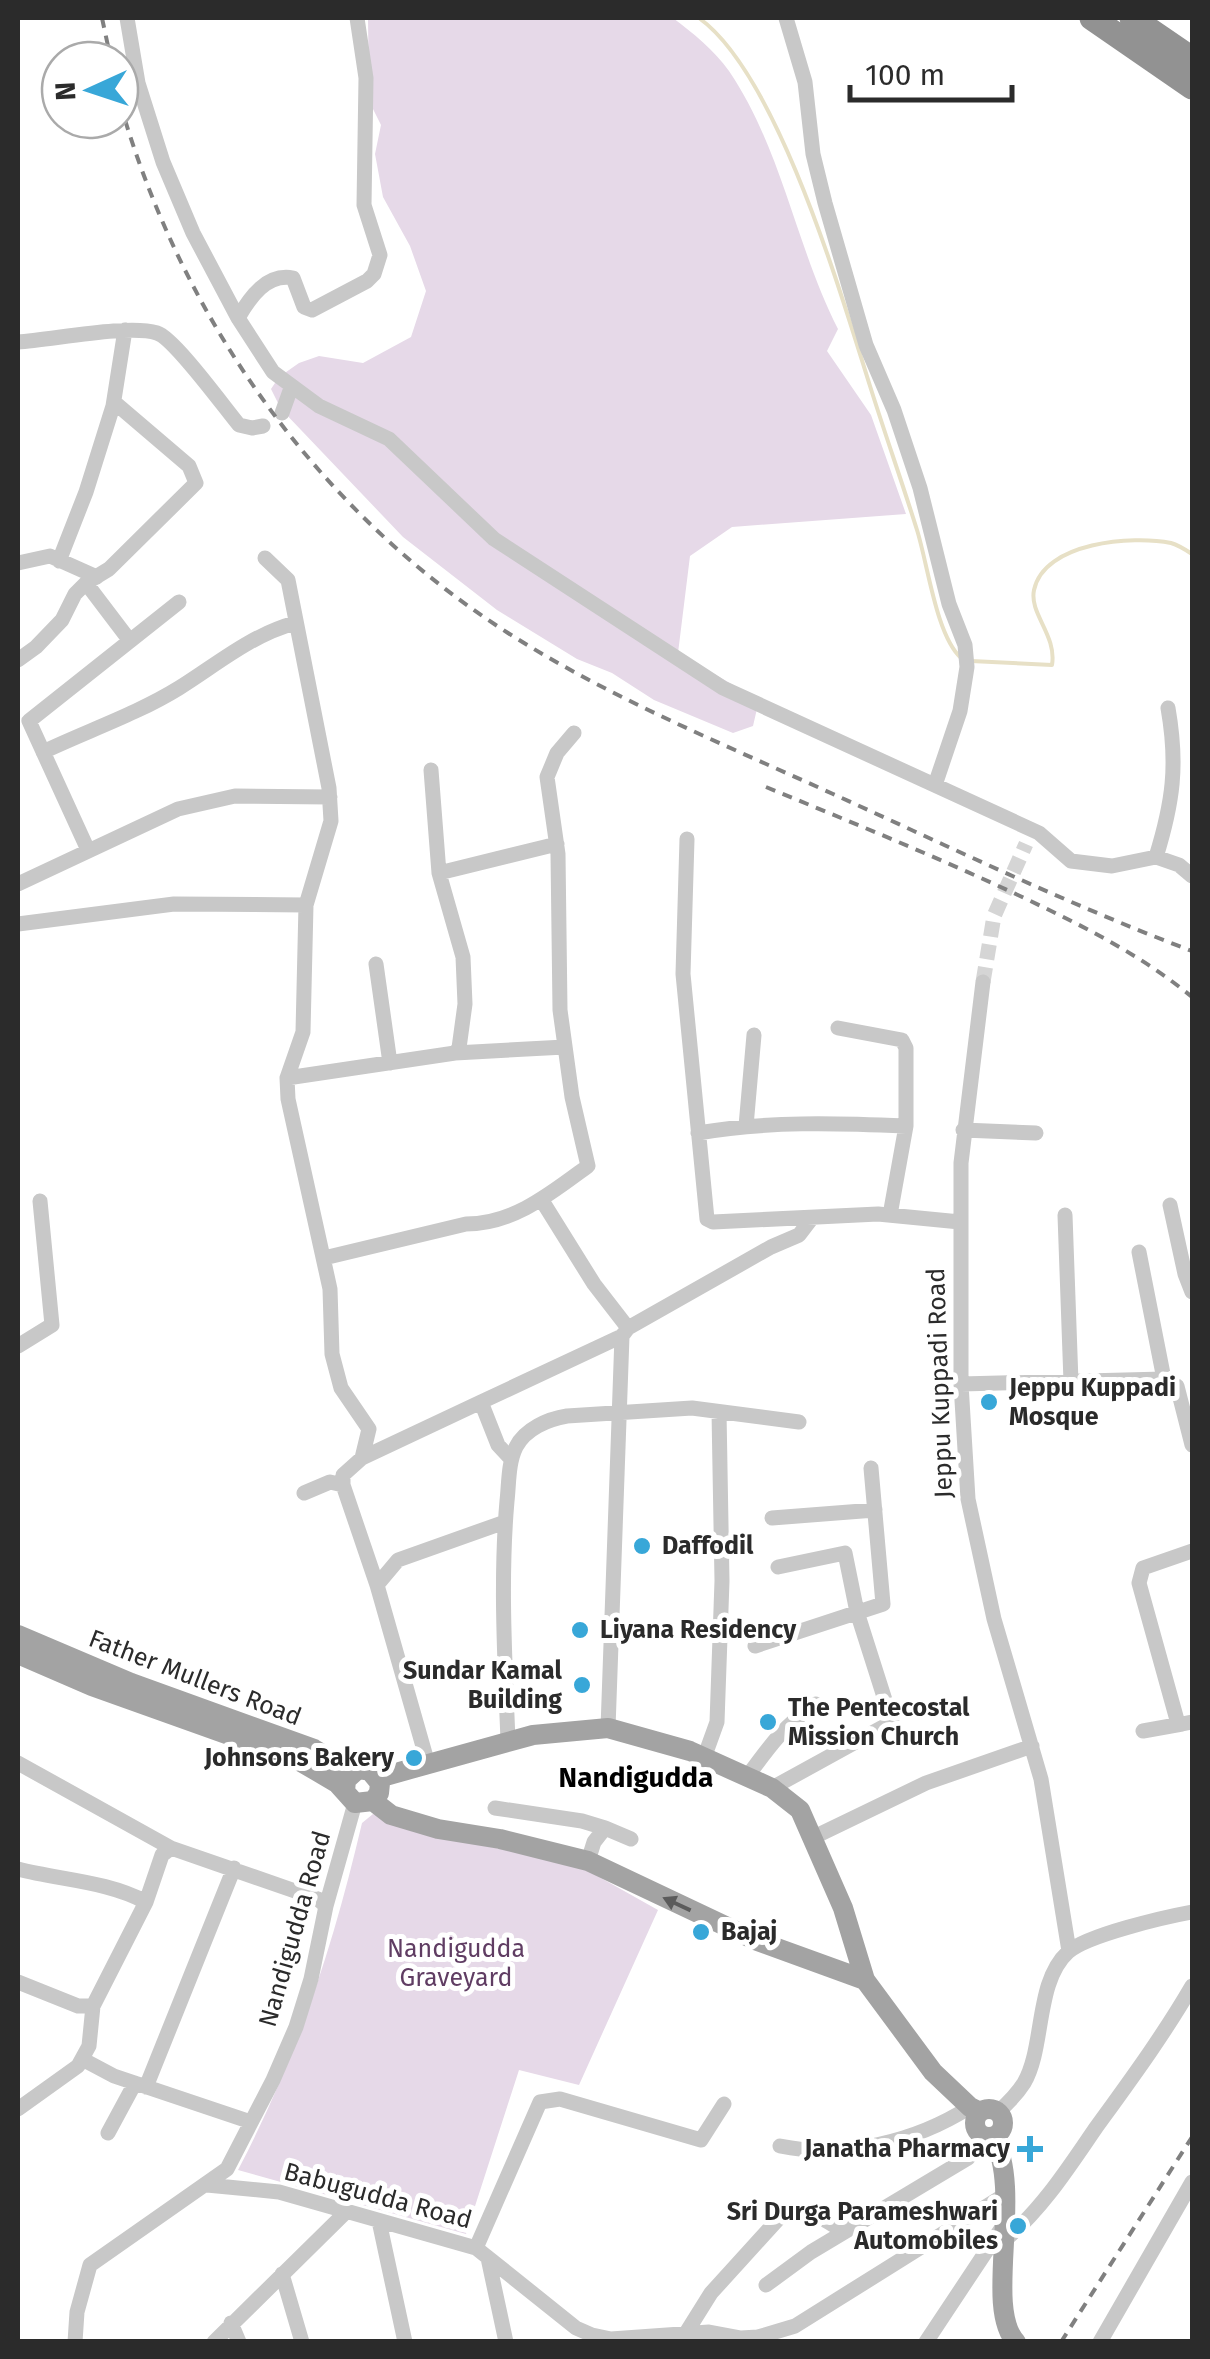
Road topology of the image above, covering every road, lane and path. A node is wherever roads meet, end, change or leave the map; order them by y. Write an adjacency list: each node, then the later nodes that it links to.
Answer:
1 (126, 18): 8 (street)
2 (357, 18): 8 (street)
3 (786, 18): 27 (street)
4 (1092, 18): 7 (highway)
5 (1132, 18): 6 (highway)
6 (1192, 58)
7 (1192, 87)
8 (238, 318): 11 (street)
9 (124, 330): 10 (street); 12 (street); 14 (street)
10 (18, 342)
11 (291, 388): 13 (street); 27 (street)
12 (114, 402): 17 (street); 18 (street)
13 (282, 414)
14 (263, 426)
15 (265, 558): 20 (street)
16 (19, 559): 17 (street)
17 (59, 561): 18 (street)
18 (92, 580): 21 (street); 22 (street)
19 (179, 602): 21 (street)
20 (295, 623): 25 (street); 28 (street)
21 (130, 641): 25 (street)
22 (18, 660)
23 (1168, 708): 32 (street)
24 (574, 733): 30 (street)
25 (43, 752): 31 (street)
26 (431, 770): 33 (street)
27 (935, 786): 32 (street)
28 (330, 796): 31 (street); 36 (street)
29 (687, 839): 49 (street)
30 (556, 844): 33 (street); 42 (street)
31 (88, 850): 35 (street)
32 (1156, 856): 34 (street)
33 (440, 872): 43 (street)
34 (1192, 876)
35 (18, 884)
36 (306, 905): 37 (street); 45 (street)
37 (18, 924)
38 (376, 964): 44 (street)
39 (983, 982): 48 (street, Jeppu Kuppadi Road)
40 (838, 1028): 47 (street)
41 (754, 1035): 46 (street)
42 (565, 1047): 43 (street); 51 (street)
43 (455, 1054): 44 (street)
44 (390, 1063): 45 (street)
45 (287, 1078): 59 (street)
46 (746, 1126): 47 (street); 49 (street)
47 (906, 1126): 54 (street)
48 (964, 1130): 50 (street); 57 (street, Jeppu Kuppadi Road)
49 (698, 1133): 56 (street)
50 (1036, 1133)
51 (541, 1200): 59 (street); 61 (street)
52 (40, 1201): 62 (street)
53 (1170, 1205): 60 (street)
54 (890, 1215): 56 (street); 57 (street)
55 (1065, 1215): 64 (street)
56 (812, 1218): 61 (street)
57 (960, 1222): 65 (street, Jeppu Kuppadi Road)
58 (1138, 1252): 63 (street)
59 (324, 1258): 71 (street)
60 (1192, 1292)
61 (625, 1332): 66 (street); 68 (street)
62 (18, 1346)
63 (1164, 1379): 64 (street); 70 (street)
64 (1071, 1382): 65 (street)
65 (961, 1384): 91 (street, Jeppu Kuppadi Road)
66 (481, 1402): 71 (street); 72 (street)
67 (719, 1412): 68 (street); 69 (street); 92 (street)
68 (618, 1413): 72 (street); 88 (street)
69 (799, 1422)
70 (1192, 1445)
71 (362, 1458): 74 (street)
72 (511, 1458): 78 (street)
73 (871, 1468): 76 (street)
74 (342, 1485): 75 (street); 81 (street)
75 (304, 1493)
76 (874, 1510): 77 (street); 82 (street)
77 (772, 1518)
78 (505, 1522): 81 (street); 90 (street)
79 (1192, 1551): 87 (street)
80 (778, 1567): 82 (street)
81 (376, 1584): 94 (street)
82 (857, 1612): 84 (street); 96 (street)
83 (18, 1635): 97 (main road, Father Mullers Road)
84 (755, 1646)
85 (18, 1654): 97 (main road)
86 (816, 1704): 95 (street)
87 (1188, 1723): 89 (street)
88 (608, 1728): 90 (main road); 92 (main road)
89 (1143, 1731)
90 (508, 1741): 94 (main road)
91 (1032, 1746): 100 (street); 109 (street, Jeppu Kuppadi Road)
92 (704, 1758): 95 (main road)
93 (18, 1763): 102 (street)
94 (428, 1764): 97 (main road)
95 (747, 1777): 96 (main road)
96 (772, 1788): 100 (main road)
97 (356, 1792): 103 (main road); 107 (street, Nandigudda Road)
98 (495, 1808): 99 (street)
99 (606, 1828): 101 (street); 103 (street)
100 (812, 1838): 110 (main road)
101 (631, 1839)
102 (171, 1848): 104 (street); 106 (street)
103 (588, 1861): 110 (main road, one-way to 103)
104 (234, 1868): 107 (street); 115 (street)
105 (18, 1869): 106 (street)
106 (146, 1902): 113 (street)
107 (326, 1906): 119 (street, Nandigudda Road)
108 (1192, 1912): 109 (street)
109 (1069, 1951): 118 (street)
110 (865, 1980): 118 (main road)
111 (18, 1982): 113 (street)
112 (1192, 1986): 128 (street)
113 (93, 2006): 114 (street)
114 (82, 2059): 115 (street); 117 (street)
115 (141, 2085): 119 (street); 120 (street)
116 (724, 2104): 130 (street)
117 (18, 2108)
118 (983, 2111): 121 (main road); 122 (street)
119 (251, 2122): 124 (street, Nandigudda Road)
120 (108, 2133)
121 (988, 2136): 125 (main road); 129 (street)
122 (780, 2146)
123 (1192, 2182): 144 (street)
124 (207, 2185): 126 (street, Babugudda Road); 137 (street, Nandigudda Road)
125 (1006, 2194): 128 (main road); 134 (street, Babugudda Road)
126 (346, 2211): 127 (street, Babugudda Road); 131 (street)
127 (379, 2220): 130 (street, Babugudda Road); 141 (street)
128 (1006, 2230): 136 (main road); 143 (street)
129 (844, 2232): 132 (street); 134 (street)
130 (482, 2253): 135 (street, Babugudda Road); 142 (street)
131 (282, 2274): 133 (street); 140 (street)
132 (766, 2285)
133 (231, 2324): 138 (street); 139 (street)
134 (686, 2333): 135 (street, Babugudda Road)
135 (578, 2335)
136 (1012, 2340)
137 (74, 2342)
138 (214, 2342)
139 (239, 2342)
140 (302, 2342)
141 (406, 2342)
142 (506, 2342)
143 (926, 2342)
144 (1100, 2342)

